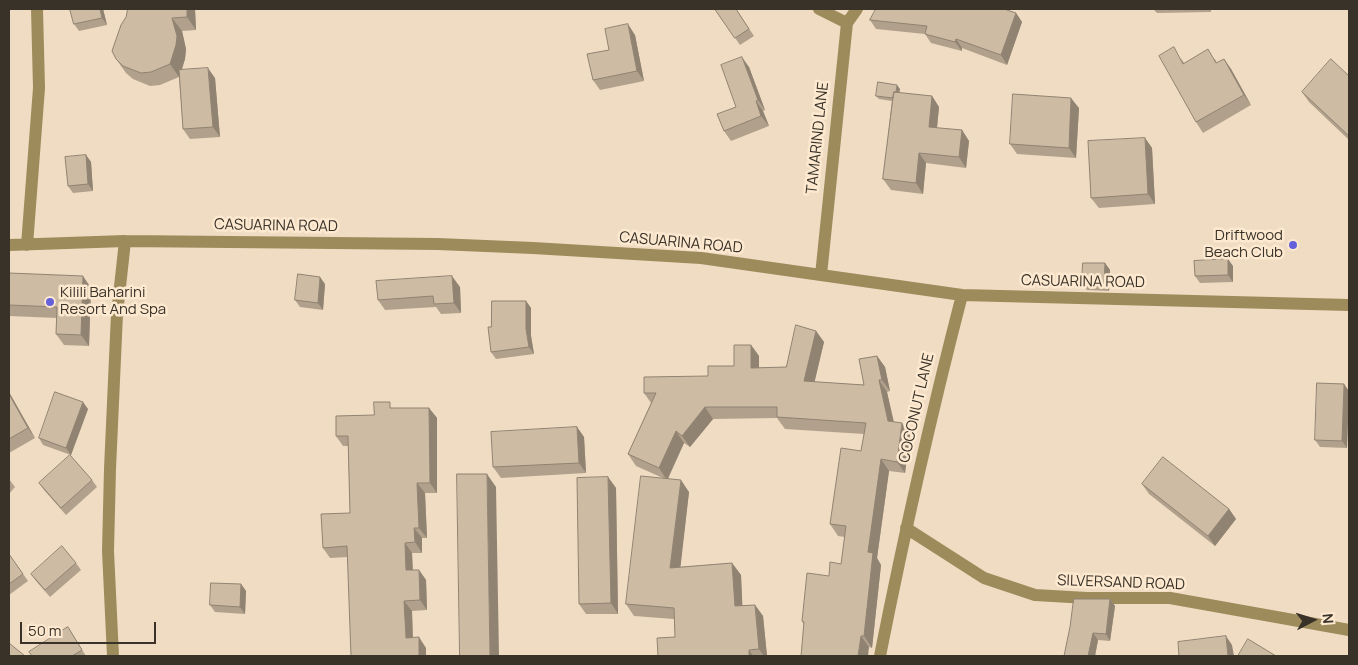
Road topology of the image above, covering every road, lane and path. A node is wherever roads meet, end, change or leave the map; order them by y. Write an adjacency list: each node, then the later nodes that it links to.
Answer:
1 (38, 9): 7 (street)
2 (819, 9): 4 (street)
3 (857, 9): 4 (street, TAMARIND LANE)
4 (847, 23): 8 (street, TAMARIND LANE)
5 (125, 241): 7 (street, CASUARINA ROAD); 8 (street, CASUARINA ROAD); 13 (street)
6 (9, 245): 7 (street, CASUARINA ROAD)
7 (27, 245)
8 (820, 275): 9 (street, CASUARINA ROAD)
9 (962, 295): 10 (street, CASUARINA ROAD); 11 (street, COCONUT LANE)
10 (1349, 305)
11 (906, 528): 12 (street, SILVERSAND ROAD); 14 (street, COCONUT LANE)
12 (1349, 630)
13 (113, 656)
14 (880, 656)

